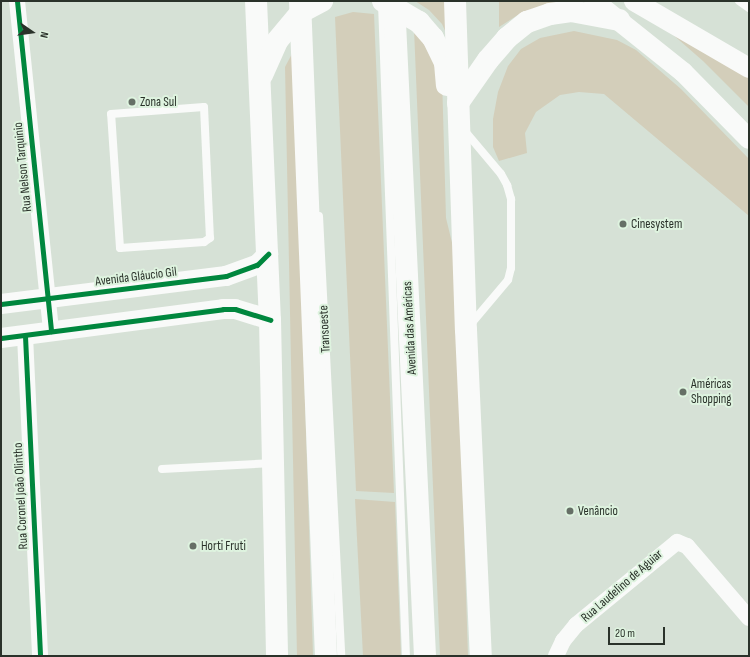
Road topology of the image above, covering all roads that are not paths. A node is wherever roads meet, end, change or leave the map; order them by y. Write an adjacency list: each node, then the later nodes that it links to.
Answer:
1 (17, 1): 20 (street, Rua Nelson Tarquinio)
2 (256, 1): 13 (main road)
3 (455, 1): 15 (main road)
4 (594, 1): 10 (street)
5 (634, 1): 12 (street)
6 (739, 1): 9 (lane)
7 (388, 2): 19 (main road); 34 (lane); 35 (main road, Avenida das Américas)
8 (308, 5): 11 (lane); 13 (main road); 32 (main road)
9 (749, 8)
10 (619, 20): 15 (main road); 16 (street)
11 (312, 55)
12 (749, 68)
13 (260, 80): 18 (main road)
14 (204, 107): 14 (lane)
15 (458, 114): 19 (main road); 23 (lane)
16 (749, 139)
17 (319, 205): 33 (lane, Transoeste)
18 (268, 254): 20 (street, Avenida Gláucio Gil); 22 (main road)
19 (464, 274): 23 (main road)
20 (48, 299): 21 (street, Avenida Gláucio Gil); 24 (street, Rua Nelson Tarquinio)
21 (1, 304)
22 (270, 320): 24 (street); 27 (main road)
23 (466, 330): 36 (main road)
24 (51, 331): 25 (street)
25 (25, 336): 26 (street); 30 (street, Rua Coronel João Olintho)
26 (1, 338)
27 (273, 463): 28 (lane); 31 (main road)
28 (162, 469)
29 (749, 618): 37 (street, Rua Laudelino de Aguiar)
30 (40, 656)
31 (277, 656)
32 (326, 656)
33 (341, 656)
34 (406, 656)
35 (425, 656)
36 (481, 656)
37 (556, 656)

